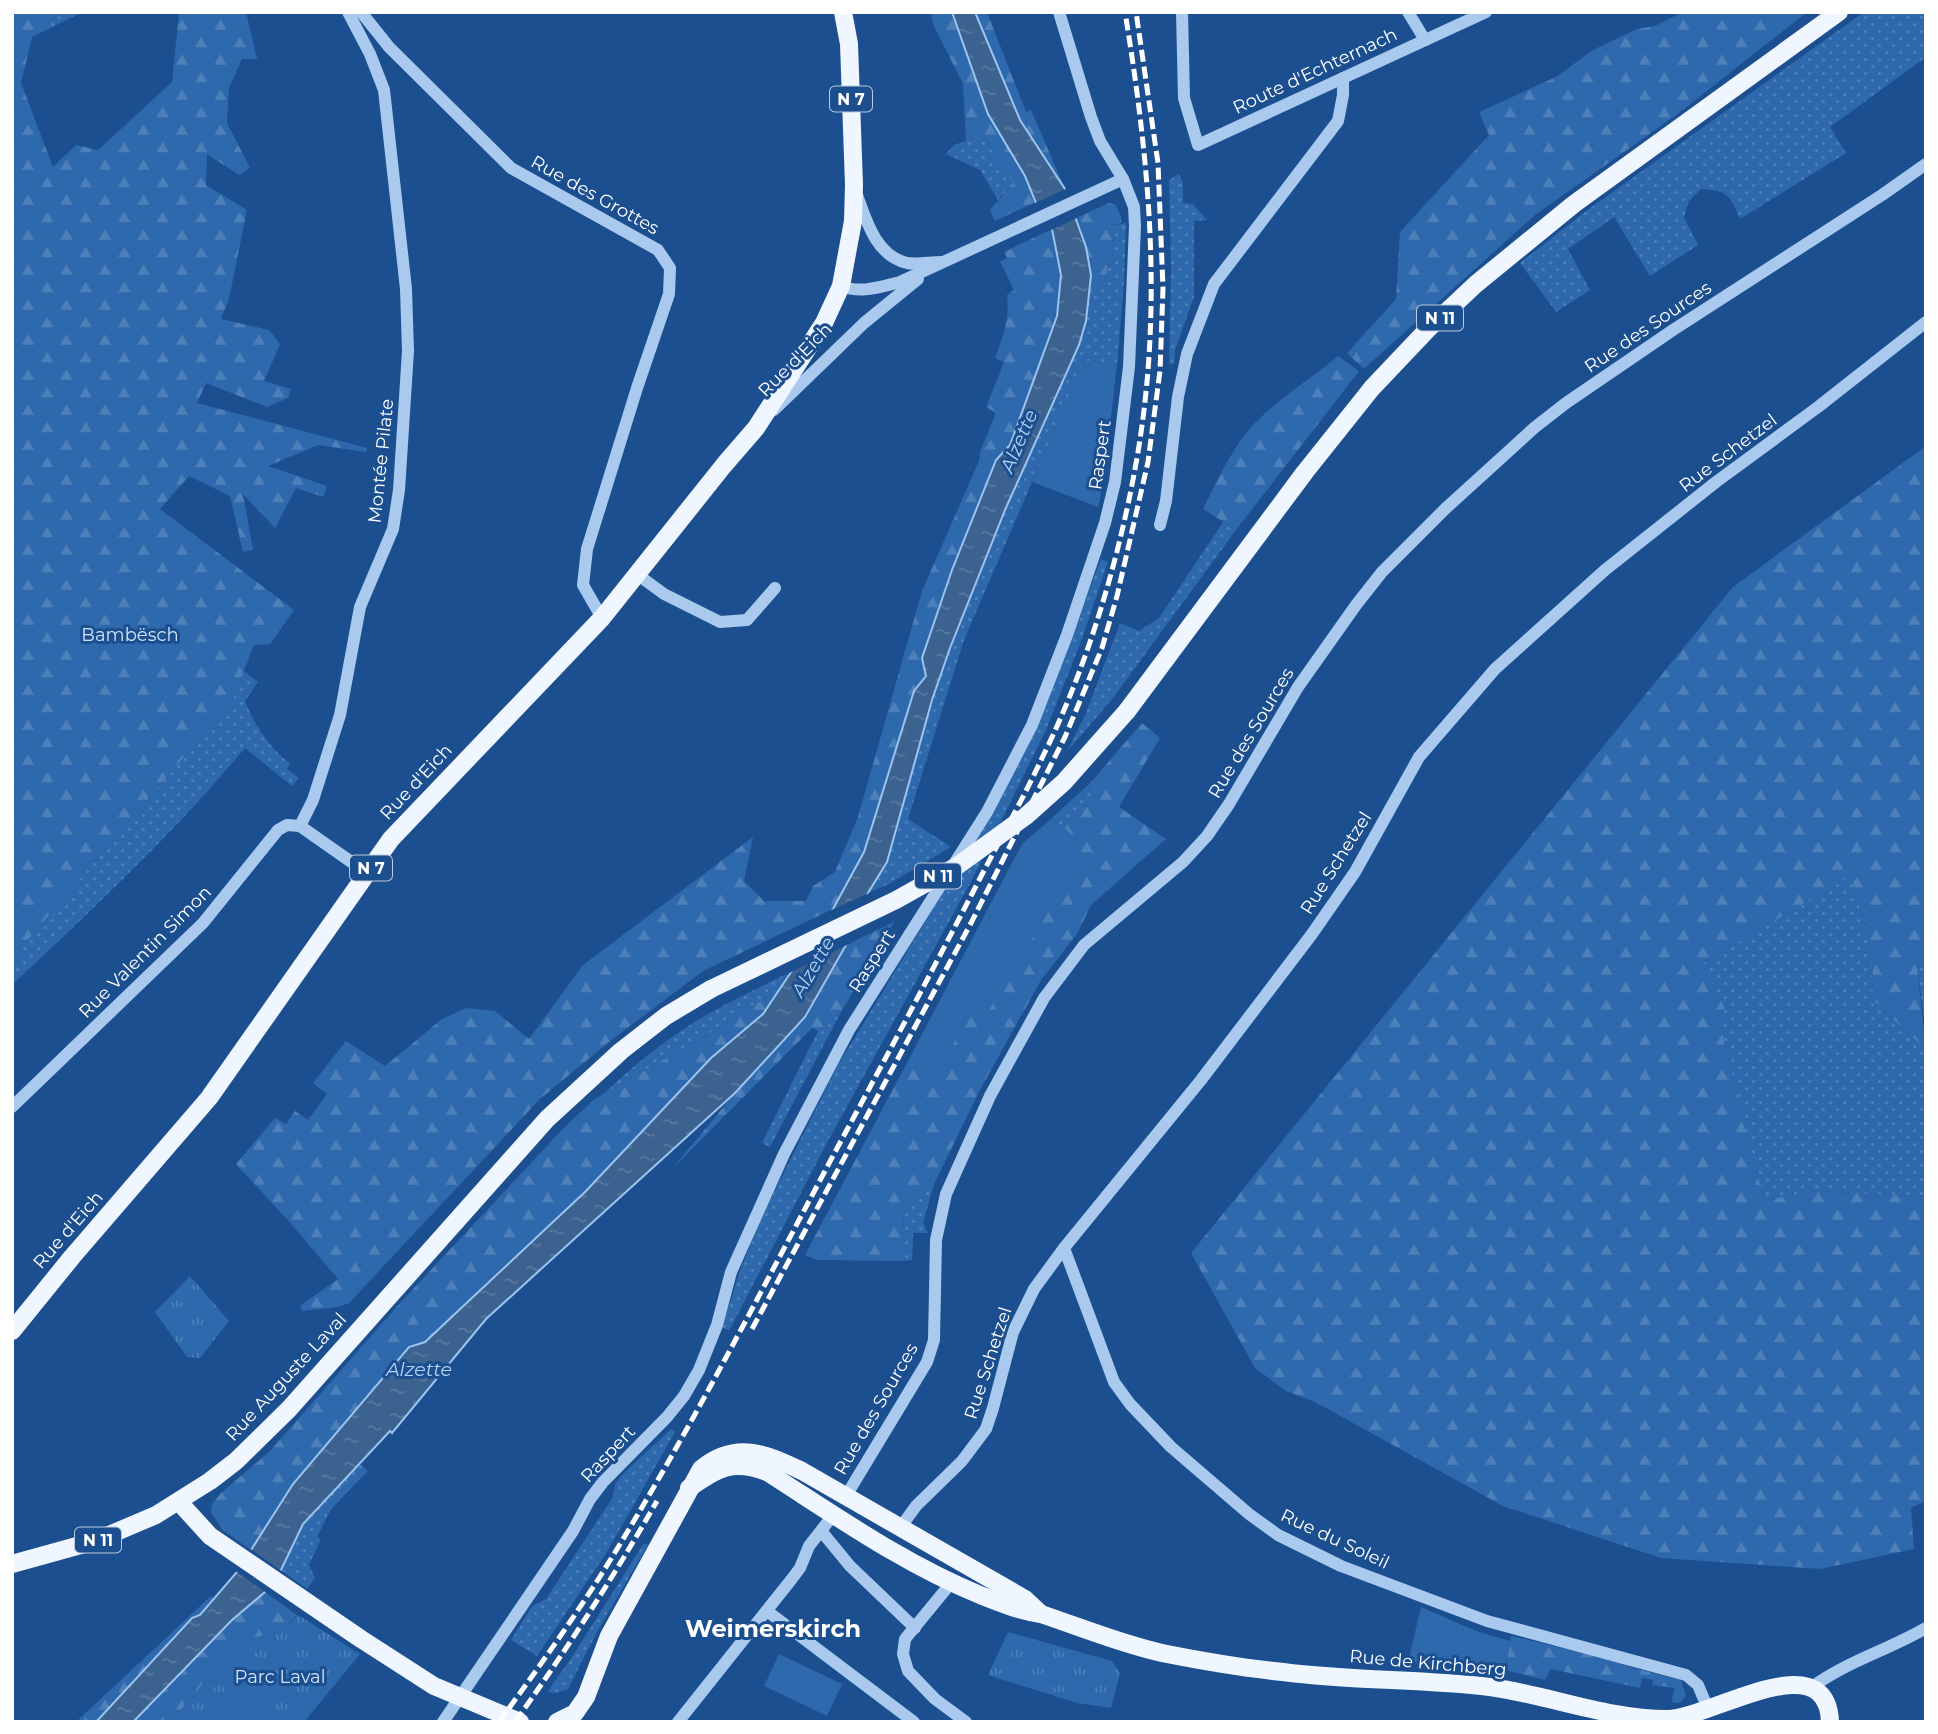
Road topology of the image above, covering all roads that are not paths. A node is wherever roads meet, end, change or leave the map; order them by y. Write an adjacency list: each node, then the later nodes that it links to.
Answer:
1 (348, 12): 22 (street, Montée Pilate)
2 (361, 12): 21 (street, Rue des Grottes)
3 (843, 12): 13 (main road, N 7)
4 (1059, 12): 12 (street, Raspert)
5 (1182, 12): 10 (street, Route d'Echternach)
6 (1408, 12): 9 (street)
7 (1486, 12): 9 (street, Route d'Echternach)
8 (1839, 12): 29 (main road, Rue Auguste Laval / N 11, bridge)
9 (1425, 40): 10 (street, Route d'Echternach)
10 (1343, 78): 18 (street)
11 (1926, 164): 28 (street, Rue des Sources)
12 (1123, 179): 14 (street); 41 (street, Raspert)
13 (854, 185): 14 (street); 15 (main road, N 7)
14 (940, 264): 15 (street); 17 (street, Rue d'Eich)
15 (841, 286): 17 (main road, N 7)
16 (1926, 322): 25 (street, Rue Schetzel)
17 (757, 428): 19 (main road, Rue d'Eich / N 7)
18 (1160, 525)
19 (638, 575): 20 (street); 21 (main road, Rue d'Eich / N 7)
20 (775, 588)
21 (602, 618): 23 (main road, Rue d'Eich / N 7)
22 (300, 826): 23 (street); 24 (street, Rue Valentin Simon)
23 (367, 873): 26 (main road, Rue d'Eich / N 7)
24 (12, 1107)
25 (1064, 1248): 31 (street, Rue Schetzel); 42 (street, Rue du Soleil)
26 (12, 1331)
27 (690, 1488): 28 (main road, Rue de Kirchberg); 30 (main road, Rue de Kirchberg); 46 (main road, Rue de Kirchberg)
28 (846, 1496): 30 (main road); 31 (main road, Rue de Kirchberg)
29 (179, 1502): 34 (main road, Rue Auguste Laval / N 11); 41 (main road)
30 (834, 1514): 32 (street); 33 (main road, Rue de Kirchberg)
31 (900, 1528): 33 (main road); 37 (main road, Rue de Kirchberg)
32 (822, 1532): 36 (street); 38 (street)
33 (888, 1548): 35 (main road, Rue de Kirchberg)
34 (12, 1564)
35 (951, 1583): 37 (main road, Rue de Kirchberg); 38 (street)
36 (767, 1611): 47 (street); 48 (street)
37 (1041, 1614): 43 (main road, Rue de Kirchberg)
38 (915, 1628): 49 (street)
39 (1926, 1628): 40 (street)
40 (1812, 1687): 42 (main road, Rue de Kirchberg); 50 (main road)
41 (462, 1697): 44 (street, Raspert); 45 (main road)
42 (1708, 1709): 43 (main road, Rue de Kirchberg)
43 (1613, 1718)
44 (443, 1722)
45 (520, 1722)
46 (557, 1722)
47 (677, 1722)
48 (914, 1722)
49 (966, 1722)
50 (1830, 1722)

